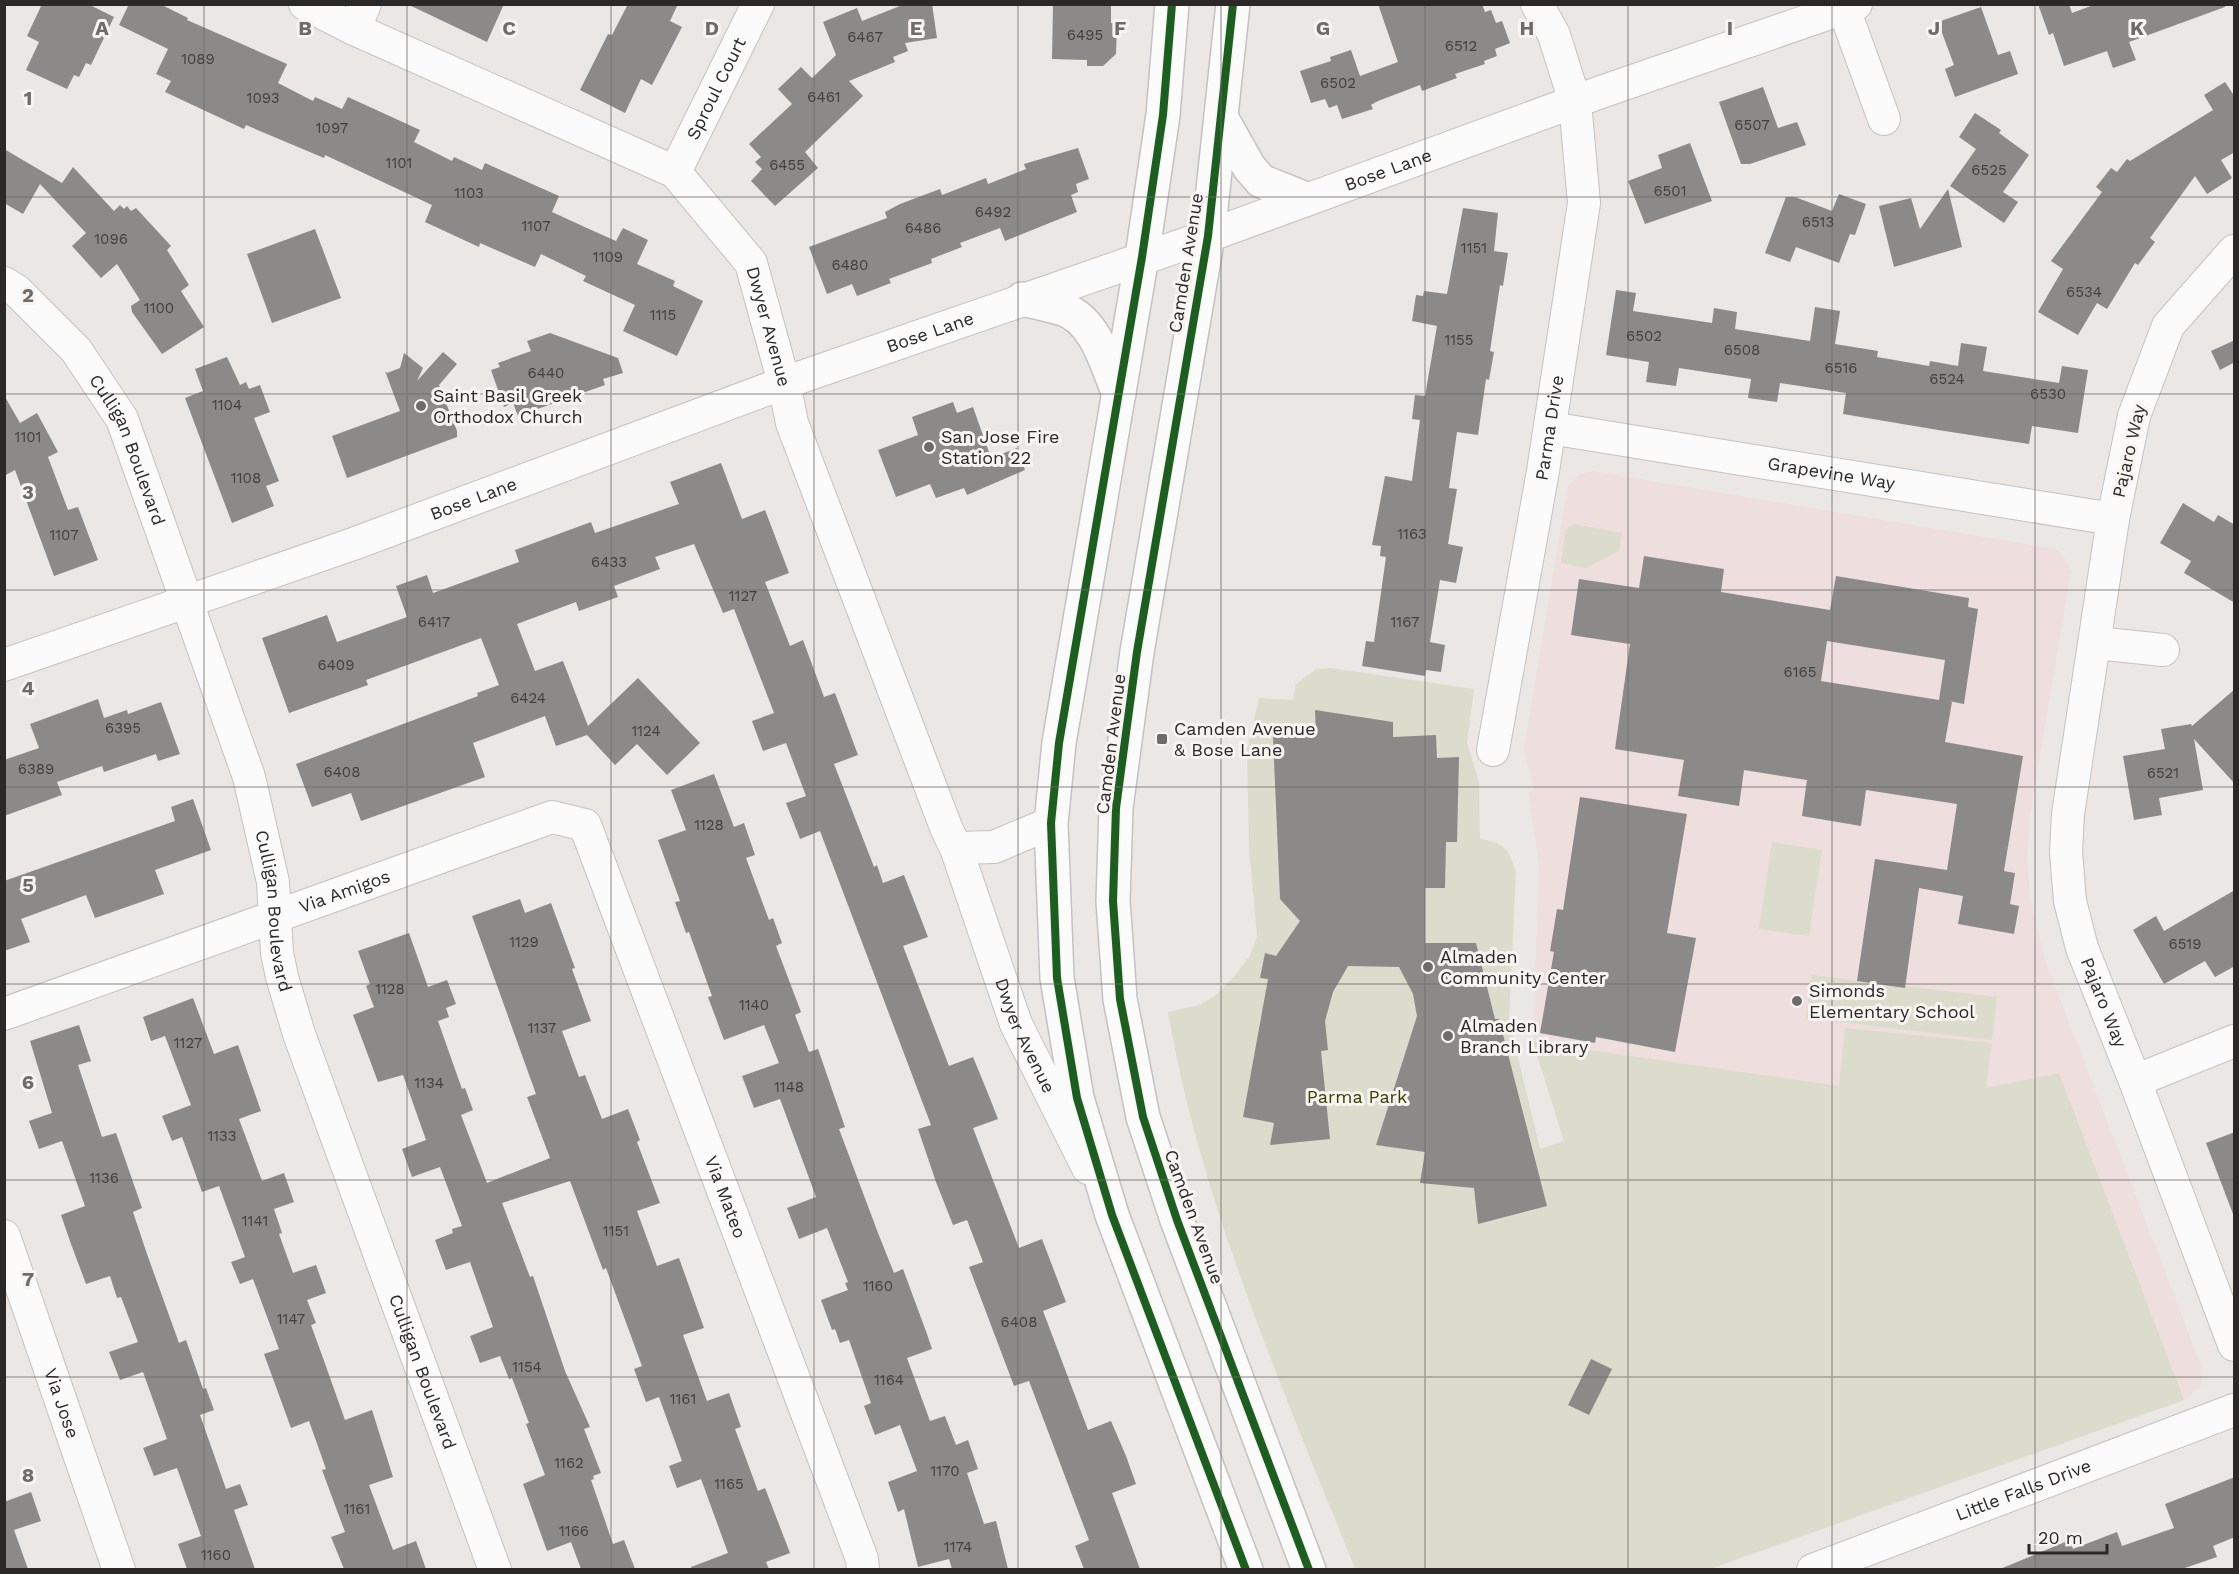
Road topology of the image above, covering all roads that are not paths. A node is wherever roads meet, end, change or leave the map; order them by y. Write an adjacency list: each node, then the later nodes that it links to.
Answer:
1 (305, 4): 7 (street, Dwyer Avenue)
2 (758, 4): 11 (street, Sproul Court)
3 (1172, 4): 15 (main road)
4 (1233, 4): 9 (main road, Camden Avenue)
5 (1537, 4): 8 (street, Parma Drive)
6 (1850, 7): 8 (street, Bose Lane); 10 (street)
7 (360, 17): 11 (street, Dwyer Avenue)
8 (1575, 102): 12 (street, Bose Lane); 20 (street, Parma Drive)
9 (1221, 117): 12 (main road); 13 (main road, Camden Avenue)
10 (1884, 119)
11 (675, 172): 18 (street, Dwyer Avenue)
12 (1306, 199): 13 (street, Bose Lane)
13 (1208, 236): 15 (street, Bose Lane); 42 (main road, Camden Avenue)
14 (2235, 251): 21 (street, Pajaro Way)
15 (1142, 257): 17 (street, Bose Lane); 19 (main road)
16 (4, 283): 22 (street, Culligan Boulevard)
17 (1022, 299): 18 (street, Bose Lane); 19 (main road)
18 (784, 382): 22 (street, Bose Lane); 29 (street, Dwyer Avenue)
19 (1119, 394): 27 (main road)
20 (1550, 428): 21 (street, Grapevine Way); 26 (street, Parma Drive)
21 (2113, 519): 23 (street, Pajaro Way)
22 (186, 602): 25 (street, Bose Lane); 30 (street, Culligan Boulevard)
23 (2096, 643): 24 (street); 33 (street, Pajaro Way)
24 (2163, 650)
25 (4, 665)
26 (1493, 750)
27 (1051, 823): 29 (street); 34 (main road)
28 (585, 825): 30 (street, Via Amigos); 40 (street, Via Mateo)
29 (956, 848): 34 (street, Dwyer Avenue)
30 (275, 917): 31 (street, Via Amigos); 39 (street, Culligan Boulevard)
31 (4, 1014)
32 (2235, 1041): 33 (street)
33 (2135, 1081): 36 (street, Pajaro Way)
34 (1112, 1215): 41 (main road)
35 (4, 1236): 38 (street, Via Jose)
36 (2235, 1345)
37 (2235, 1410): 43 (street, Little Falls Drive)
38 (119, 1569)
39 (495, 1569)
40 (863, 1569)
41 (1246, 1569)
42 (1309, 1569)
43 (1813, 1569)

